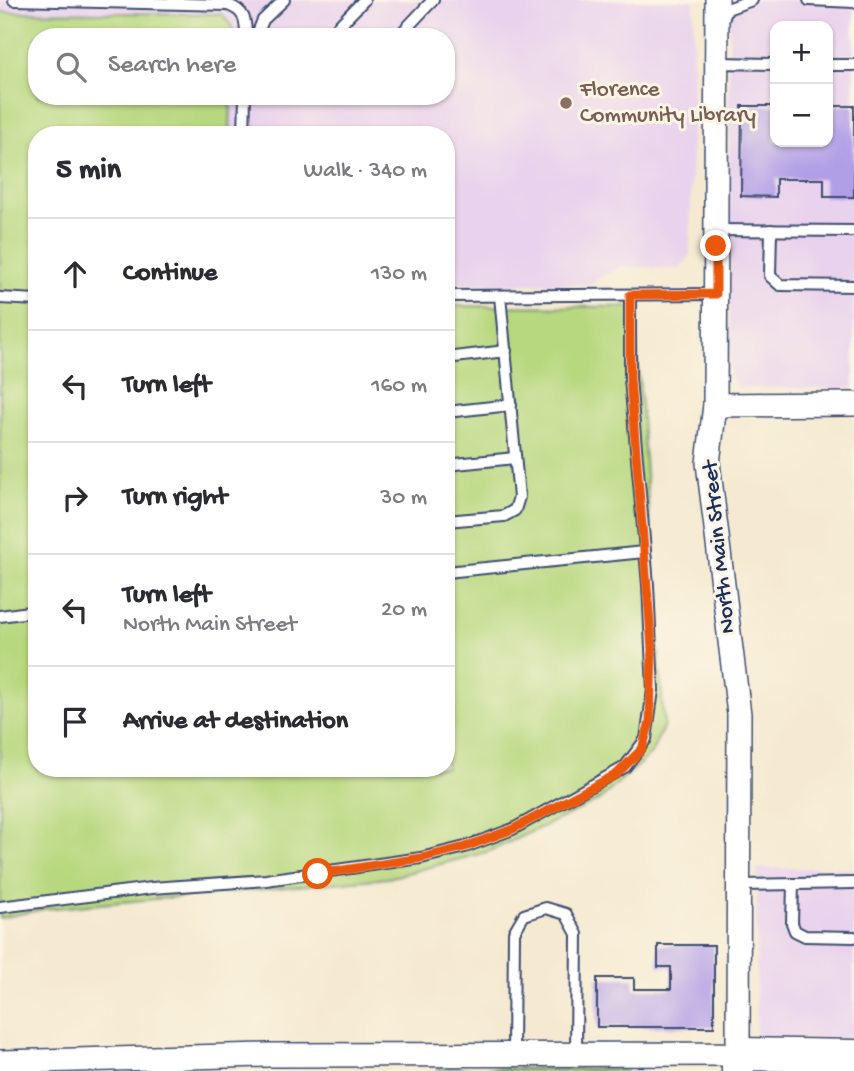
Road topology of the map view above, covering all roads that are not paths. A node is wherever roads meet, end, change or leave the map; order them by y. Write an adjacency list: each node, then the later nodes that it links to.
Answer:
1 (14, 0): 8 (lane)
2 (284, 0): 12 (lane)
3 (364, 0): 13 (lane)
4 (433, 0): 14 (lane)
5 (717, 0): 15 (street)
6 (752, 0): 15 (lane, North Main Street)
7 (809, 0): 10 (lane)
8 (133, 2): 9 (lane)
9 (213, 2): 11 (lane)
10 (854, 2)
11 (246, 28)
12 (260, 28)
13 (337, 28)
14 (407, 28)
15 (718, 36): 16 (street, North Main Street)
16 (718, 63): 17 (lane); 22 (street, North Main Street)
17 (770, 64)
18 (833, 65): 19 (lane)
19 (854, 65)
20 (245, 105): 21 (lane)
21 (244, 126)
22 (716, 230): 23 (lane); 26 (street, North Main Street)
23 (771, 230): 24 (lane); 25 (lane)
24 (854, 231)
25 (854, 286)
26 (716, 294): 27 (lane); 36 (street, North Main Street)
27 (630, 295): 29 (lane); 41 (lane)
28 (455, 296): 29 (lane)
29 (500, 296): 32 (lane)
30 (0, 298): 31 (lane)
31 (28, 300)
32 (506, 351): 33 (lane); 35 (lane)
33 (455, 357)
34 (854, 404): 36 (street)
35 (510, 405): 37 (lane); 38 (lane)
36 (715, 405): 47 (street, North Main Street)
37 (455, 411)
38 (515, 458): 39 (lane); 40 (lane)
39 (455, 464)
40 (455, 521)
41 (645, 552): 42 (lane); 48 (lane)
42 (455, 571)
43 (28, 612): 44 (lane)
44 (0, 616)
45 (793, 884): 46 (lane); 47 (lane); 49 (lane)
46 (854, 884)
47 (741, 885): 54 (street, North Main Street)
48 (0, 907)
49 (854, 937)
50 (576, 1053): 51 (street); 51 (lane); 54 (street)
51 (513, 1054): 56 (street)
52 (854, 1056): 54 (street)
53 (0, 1062): 57 (street)
54 (738, 1062)
55 (268, 1063): 56 (street); 57 (street)
56 (427, 1063)
57 (106, 1065)

